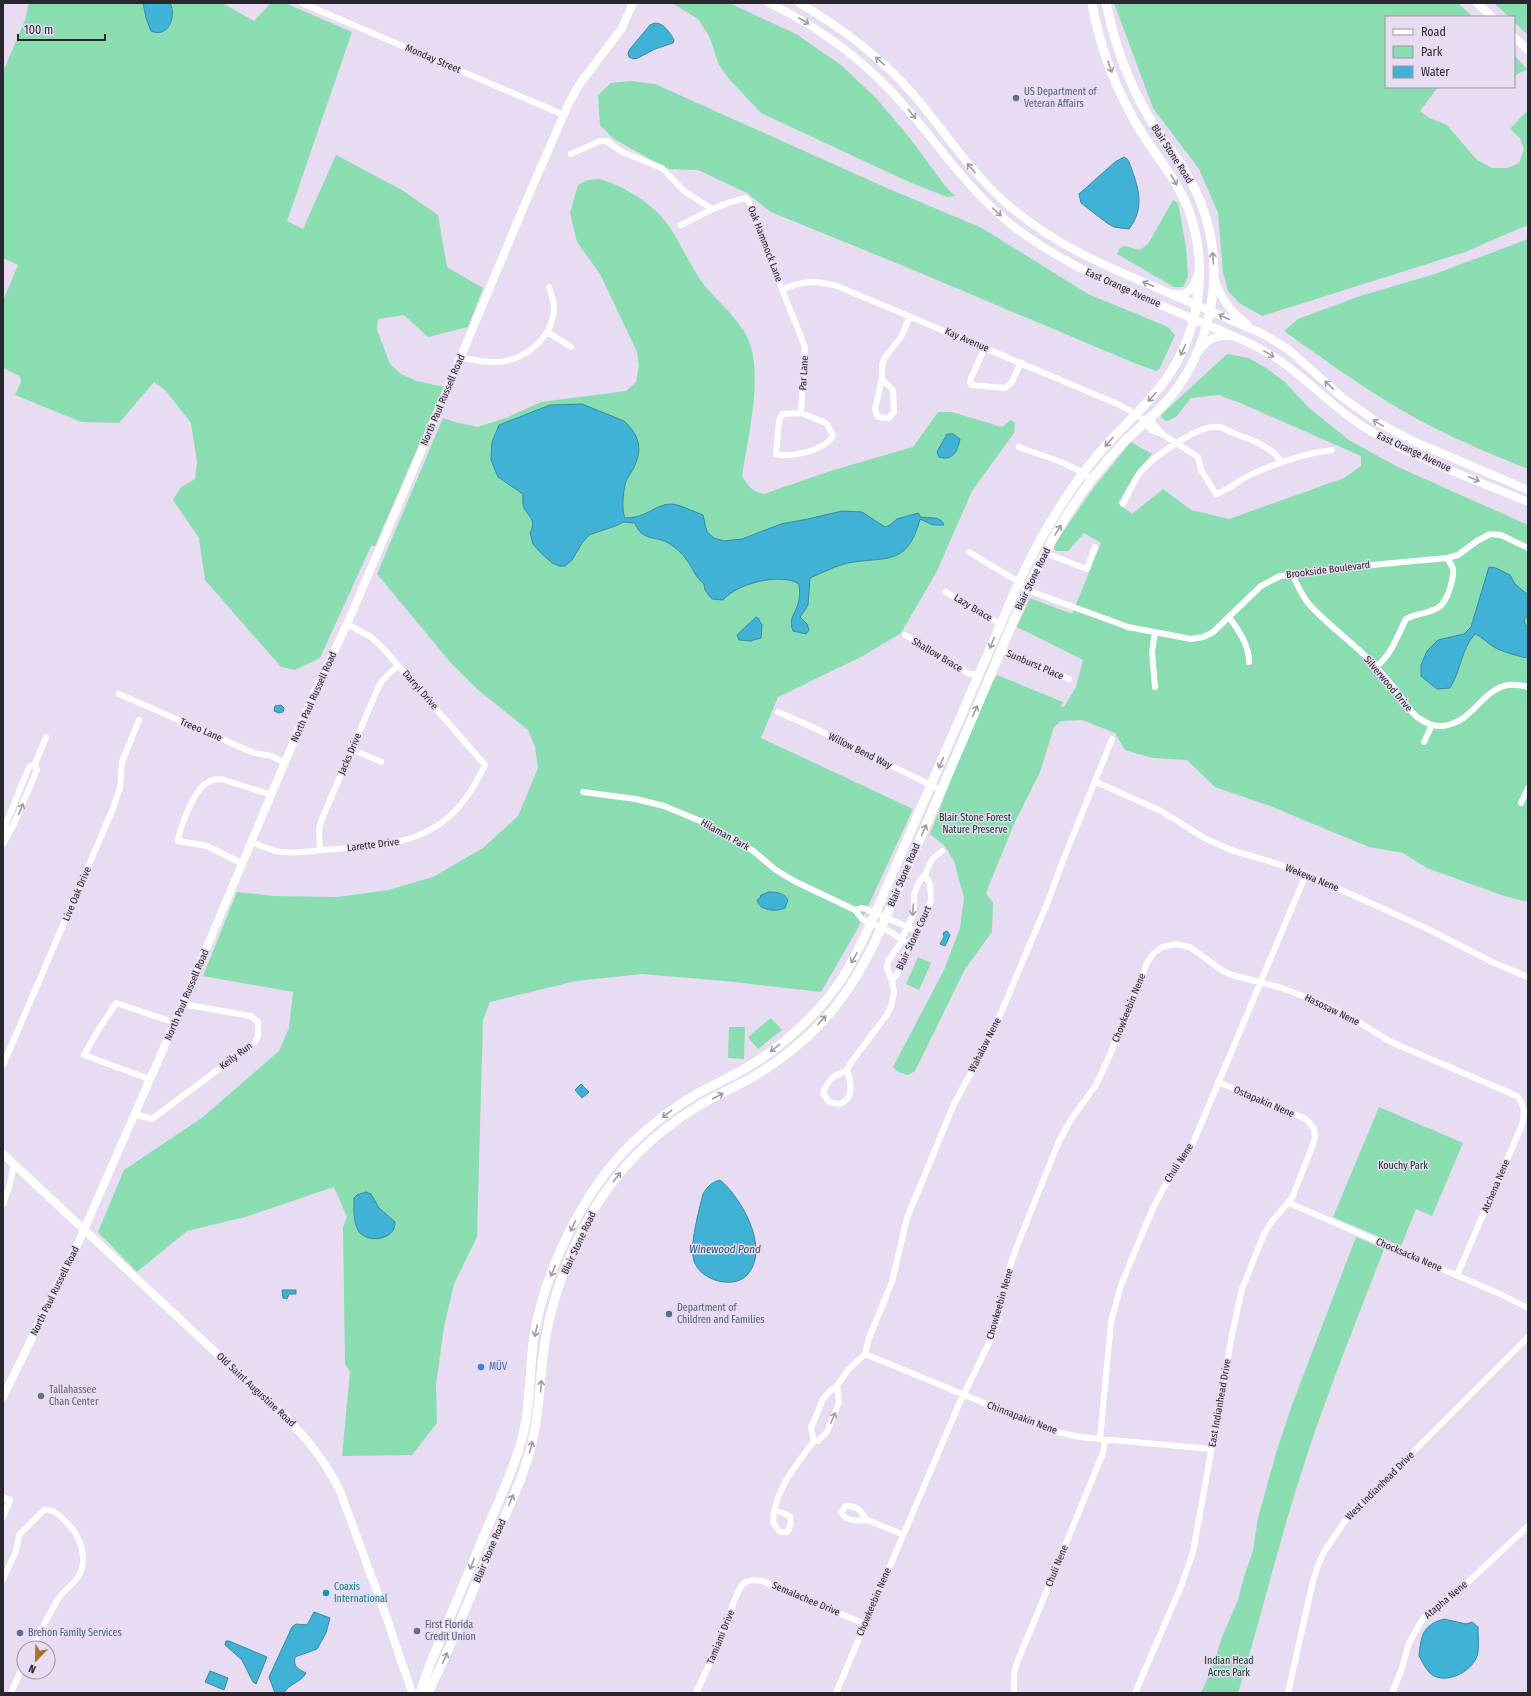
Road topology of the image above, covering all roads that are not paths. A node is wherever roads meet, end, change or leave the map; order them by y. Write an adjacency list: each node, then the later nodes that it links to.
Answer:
1 (302, 3): 15 (street, Monday Street)
2 (633, 3): 15 (street, North Paul Russell Road)
3 (769, 3): 14 (street, East Orange Avenue, one-way to 14)
4 (799, 3): 13 (street, East Orange Avenue, one-way to 4)
5 (1092, 3): 11 (main road, Blair Stone Road)
6 (1106, 3): 10 (main road, Blair Stone Road)
7 (1477, 3): 8 (street)
8 (1491, 16)
9 (1515, 38): 12 (street)
10 (1117, 46): 11 (main road); 20 (main road, Blair Stone Road, one-way to 10)
11 (1104, 50): 19 (main road, Blair Stone Road, one-way to 19)
12 (1528, 50)
13 (907, 88): 14 (street); 23 (street, East Orange Avenue, one-way to 13)
14 (897, 98): 27 (street, East Orange Avenue, one-way to 27)
15 (564, 115): 34 (street, North Paul Russell Road)
16 (571, 154): 17 (street)
17 (712, 209): 18 (street, Oak Hammock Lane); 22 (street, Oak Hammock Lane)
18 (681, 225)
19 (1199, 268): 23 (street); 24 (main road, Blair Stone Road)
20 (1214, 275): 25 (main road, Blair Stone Road); 30 (street)
21 (549, 287): 29 (street)
22 (783, 289): 26 (street, Kay Avenue); 38 (street, Par Lane)
23 (1168, 293): 24 (street, East Orange Avenue)
24 (1197, 305): 25 (street, East Orange Avenue); 27 (main road, Blair Stone Road)
25 (1210, 311): 28 (main road, Blair Stone Road); 30 (street, East Orange Avenue, one-way to 25)
26 (910, 316): 33 (street, Kay Avenue); 37 (street)
27 (1194, 320): 28 (street, East Orange Avenue); 39 (main road, Blair Stone Road, one-way to 39)
28 (1207, 325): 31 (street, East Orange Avenue); 35 (main road, Blair Stone Road)
29 (547, 332): 32 (street); 34 (street)
30 (1263, 334): 47 (street, East Orange Avenue, one-way to 30)
31 (1234, 337): 35 (street); 48 (street, East Orange Avenue, one-way to 48)
32 (571, 347)
33 (985, 347): 36 (street, Kay Avenue); 36 (street)
34 (461, 358): 60 (street, North Paul Russell Road)
35 (1195, 358): 40 (main road, Blair Stone Road)
36 (1021, 362): 39 (street, Kay Avenue)
37 (882, 379): 37 (street)
38 (801, 413): 38 (street)
39 (1136, 414): 40 (street, Kay Avenue); 45 (main road, Blair Stone Road, one-way to 45)
40 (1146, 421): 41 (street, Kay Avenue); 46 (main road, Blair Stone Road)
41 (1177, 442): 44 (street); 44 (street, Kay Avenue); 49 (street)
42 (1019, 448): 45 (street)
43 (1332, 450): 44 (street)
44 (1281, 462)
45 (1084, 473): 46 (street); 56 (main road, Blair Stone Road)
46 (1092, 480): 53 (main road, Blair Stone Road, one-way to 46)
47 (1528, 490)
48 (1528, 502)
49 (1123, 504)
50 (1095, 547): 53 (street)
51 (1528, 548): 54 (street, Brookside Boulevard)
52 (968, 552): 56 (street)
53 (1045, 553): 57 (main road, Blair Stone Road)
54 (1447, 558): 55 (street, Brookside Boulevard); 67 (street)
55 (1292, 574): 59 (street, Brookside Boulevard); 67 (street, Silverwood Drive)
56 (1019, 582): 57 (street); 61 (main road, Blair Stone Road)
57 (1027, 590): 62 (street, Brookside Boulevard); 64 (main road, Blair Stone Road)
58 (946, 592): 61 (street, Lazy Brace)
59 (1229, 617): 62 (street, Brookside Boulevard); 65 (street)
60 (346, 624): 66 (street, Darryl Drive); 81 (street, North Paul Russell Road)
61 (1000, 624): 68 (main road, Blair Stone Road, one-way to 68)
62 (1154, 632): 70 (street)
63 (905, 635): 68 (street, Shallow Brace)
64 (1001, 650): 69 (street, Sunburst Place); 87 (main road, Blair Stone Road, one-way to 64)
65 (1249, 662)
66 (398, 665): 79 (street, Jacks Drive); 83 (street, Darryl Drive)
67 (1376, 667): 75 (street, Silverwood Drive)
68 (975, 674): 85 (main road, Blair Stone Road, one-way to 85)
69 (1070, 679)
70 (1155, 687)
71 (1528, 687): 75 (street)
72 (119, 694): 81 (street, Treeo Lane)
73 (778, 712): 85 (street, Willow Bend Way)
74 (139, 720): 115 (street, Live Oak Drive)
75 (1432, 725): 78 (street)
76 (46, 737): 82 (street)
77 (1112, 739): 84 (street, Wahalaw Nene)
78 (1424, 742)
79 (352, 749): 80 (street); 94 (street, Jacks Drive)
80 (381, 762)
81 (285, 763): 89 (street, North Paul Russell Road)
82 (35, 764): 91 (street); 93 (street, one-way to 82)
83 (486, 765): 94 (street, Larette Drive)
84 (1096, 782): 98 (street, Wekewa Nene); 137 (street, Wahalaw Nene)
85 (931, 786): 87 (street, Willow Bend Way); 100 (main road, Blair Stone Road)
86 (1528, 788): 90 (street)
87 (941, 790): 101 (main road, Blair Stone Road, one-way to 87)
88 (583, 792): 99 (street, Hilaman Park)
89 (272, 795): 92 (street, North Paul Russell Road); 96 (street)
90 (1521, 803)
91 (3, 837)
92 (252, 842): 94 (street, Larette Drive); 96 (street, North Paul Russell Road)
93 (3, 844)
94 (320, 850)
95 (942, 851): 97 (street, Blair Stone Court)
96 (243, 864): 112 (street, North Paul Russell Road)
97 (926, 874): 104 (street, Blair Stone Court, one-way to 104); 105 (street, Blair Stone Court)
98 (1306, 874): 109 (street, Wekewa Nene); 111 (street, Chuli Nene)
99 (855, 910): 100 (street, Hilaman Park); 102 (street, Hilaman Park)
100 (875, 913): 101 (street, Hilaman Park); 102 (main road, Blair Stone Road)
101 (886, 917): 103 (main road, Blair Stone Road); 104 (street, Hilaman Park)
102 (871, 923): 103 (street, Hilaman Park); 114 (main road, Blair Stone Road, one-way to 114)
103 (881, 927): 106 (street, Hilaman Park); 117 (main road, Blair Stone Road, one-way to 103)
104 (907, 928): 105 (street, Hilaman Park); 106 (street, Blair Stone Court)
105 (917, 931): 107 (street, Blair Stone Court)
106 (902, 939): 107 (street, Hilaman Park); 110 (street, Blair Stone Court)
107 (910, 945): 110 (street, Blair Stone Court)
108 (1148, 961): 111 (street, Hasosaw Nene); 140 (street, Chowkeebin Nene)
109 (1528, 977)
110 (892, 980): 116 (street)
111 (1260, 982): 119 (street, Chuli Nene); 120 (street, Hasosaw Nene)
112 (183, 1004): 113 (street, North Paul Russell Road); 121 (street, Keily Run)
113 (175, 1023): 118 (street, North Paul Russell Road); 118 (street)
114 (755, 1063): 117 (main road); 123 (main road, Blair Stone Road, one-way to 123)
115 (3, 1065)
116 (847, 1070): 116 (street)
117 (761, 1072): 124 (main road, Blair Stone Road, one-way to 117)
118 (150, 1079): 121 (street, North Paul Russell Road)
119 (1218, 1082): 122 (street, Ostapakin Nene); 144 (street, Chuli Nene)
120 (1517, 1096): 132 (street, Atchena Nene)
121 (134, 1114): 131 (street, North Paul Russell Road)
122 (1309, 1122): 128 (street, East Indianhead Drive)
123 (647, 1129): 124 (main road); 127 (main road, Blair Stone Road)
124 (654, 1138): 130 (main road, Blair Stone Road, one-way to 124)
125 (3, 1154): 126 (street, Old Saint Augustine Road)
126 (14, 1164): 129 (street); 131 (street, Old Saint Augustine Road)
127 (585, 1203): 130 (main road); 133 (main road, Blair Stone Road, one-way to 133)
128 (1289, 1203): 132 (street, Chocksacka Nene); 146 (street, East Indianhead Drive)
129 (3, 1204)
130 (595, 1208): 134 (main road, Blair Stone Road)
131 (84, 1229): 138 (street, North Paul Russell Road); 165 (street, Old Saint Augustine Road)
132 (1457, 1275): 135 (street, Chocksacka Nene)
133 (545, 1293): 134 (main road); 142 (main road, Blair Stone Road, one-way to 142)
134 (556, 1297): 143 (main road, Blair Stone Road, one-way to 134)
135 (1528, 1308)
136 (1528, 1337): 172 (street, West Indianhead Drive)
137 (865, 1354): 139 (street); 140 (street, Chinnapakin Nene)
138 (6, 1385): 141 (street, North Paul Russell Road)
139 (837, 1386): 145 (street); 145 (street, one-way to 139)
140 (964, 1395): 144 (street, Chinnapakin Nene); 154 (street, Chowkeebin Nene)
141 (3, 1397)
142 (526, 1422): 143 (main road); 151 (main road, Blair Stone Road)
143 (536, 1425): 153 (main road, Blair Stone Road, one-way to 143)
144 (1103, 1440): 146 (street, Chinnapakin Nene); 170 (street, Chuli Nene)
145 (814, 1441): 148 (street)
146 (1212, 1449): 171 (street, East Indianhead Drive)
147 (3, 1497): 149 (street)
148 (775, 1510)
149 (3, 1516)
150 (867, 1520): 154 (street)
151 (488, 1526): 153 (main road); 157 (main road, Blair Stone Road, one-way to 157)
152 (1528, 1526): 173 (street, Atapha Nene)
153 (499, 1530): 158 (main road, Blair Stone Road)
154 (902, 1534): 161 (street, Chowkeebin Nene)
155 (3, 1579): 162 (street)
156 (746, 1582): 161 (street, Semalachee Drive); 168 (street, Tamiami Drive)
157 (457, 1600): 158 (main road); 159 (main road, Blair Stone Road)
158 (467, 1604): 160 (main road, Blair Stone Road)
159 (452, 1611): 160 (main road); 166 (main road, Blair Stone Road)
160 (463, 1616): 167 (main road, Blair Stone Road, one-way to 160)
161 (865, 1624): 169 (street, Chowkeebin Nene)
162 (36, 1640)
163 (17, 1680): 164 (street)
164 (11, 1693)
165 (412, 1693)
166 (420, 1693)
167 (428, 1693)
168 (696, 1693)
169 (836, 1693)
170 (1014, 1693)
171 (1135, 1693)
172 (1288, 1693)
173 (1392, 1693)

